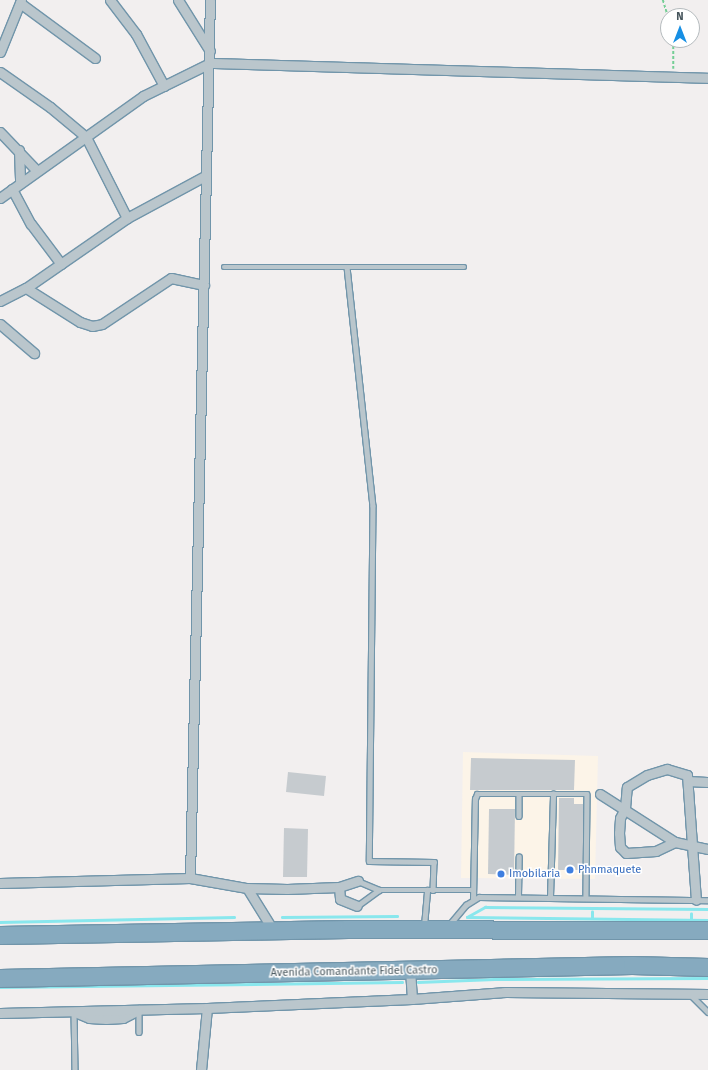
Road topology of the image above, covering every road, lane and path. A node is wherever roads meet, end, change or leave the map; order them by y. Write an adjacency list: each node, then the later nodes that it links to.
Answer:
1 (110, 0): 13 (street)
2 (178, 0): 6 (street)
3 (210, 0): 6 (street)
4 (21, 2): 7 (street); 8 (street)
5 (673, 48): 11 (path)
6 (210, 51): 9 (street)
7 (0, 52)
8 (94, 58)
9 (210, 63): 11 (street); 13 (street); 18 (street)
10 (0, 72): 15 (street)
11 (673, 77): 12 (street)
12 (708, 78)
13 (164, 86): 15 (street)
14 (0, 132): 16 (street)
15 (86, 137): 17 (street); 22 (street)
16 (19, 150): 17 (street); 19 (street)
17 (36, 170): 19 (street)
18 (205, 176): 22 (street); 27 (street)
19 (20, 183): 20 (street)
20 (12, 189): 21 (street); 23 (street)
21 (0, 198)
22 (127, 218): 23 (street)
23 (61, 264): 28 (street)
24 (224, 267): 25 (lane)
25 (347, 267): 26 (lane); 50 (lane)
26 (464, 267)
27 (204, 285): 28 (street); 43 (street)
28 (26, 288): 29 (street)
29 (0, 301)
30 (0, 324): 31 (street)
31 (34, 353)
32 (688, 781): 33 (street); 37 (street); 40 (street)
33 (707, 782)
34 (553, 794): 36 (lane); 53 (lane); 54 (lane)
35 (600, 794): 37 (street)
36 (519, 795): 38 (lane); 51 (lane)
37 (625, 808): 39 (street); 39 (street)
38 (519, 816)
39 (675, 842): 40 (street)
40 (690, 845): 41 (street); 56 (street)
41 (708, 849)
42 (519, 857): 52 (lane)
43 (190, 878): 45 (street); 47 (street)
44 (358, 881): 46 (street); 48 (lane)
45 (0, 883)
46 (339, 887): 47 (street); 58 (street)
47 (247, 888): 61 (street)
48 (379, 890): 49 (lane); 58 (lane)
49 (426, 890): 50 (lane); 59 (lane)
50 (433, 890): 51 (lane)
51 (473, 890): 55 (lane)
52 (518, 896): 53 (lane); 55 (lane)
53 (550, 897): 54 (lane)
54 (586, 898): 56 (lane)
55 (473, 900): 60 (lane)
56 (696, 900): 57 (lane)
57 (708, 900)
58 (357, 906)
59 (424, 929): 60 (highway); 61 (highway)
60 (445, 929): 62 (highway)
61 (273, 930): 63 (highway)
62 (708, 930)
63 (0, 935)
64 (708, 967): 65 (highway, Avenida Comandante Fidel Castro)
65 (410, 970): 66 (highway, Avenida Comandante Fidel Castro); 69 (street)
66 (0, 978)
67 (687, 993): 68 (street); 69 (street); 73 (lane)
68 (708, 994)
69 (412, 999): 70 (street)
70 (207, 1008): 71 (street); 77 (street)
71 (139, 1009): 72 (street); 75 (lane)
72 (74, 1011): 74 (street); 76 (lane)
73 (708, 1012)
74 (0, 1013)
75 (139, 1032)
76 (75, 1070)
77 (201, 1070)

